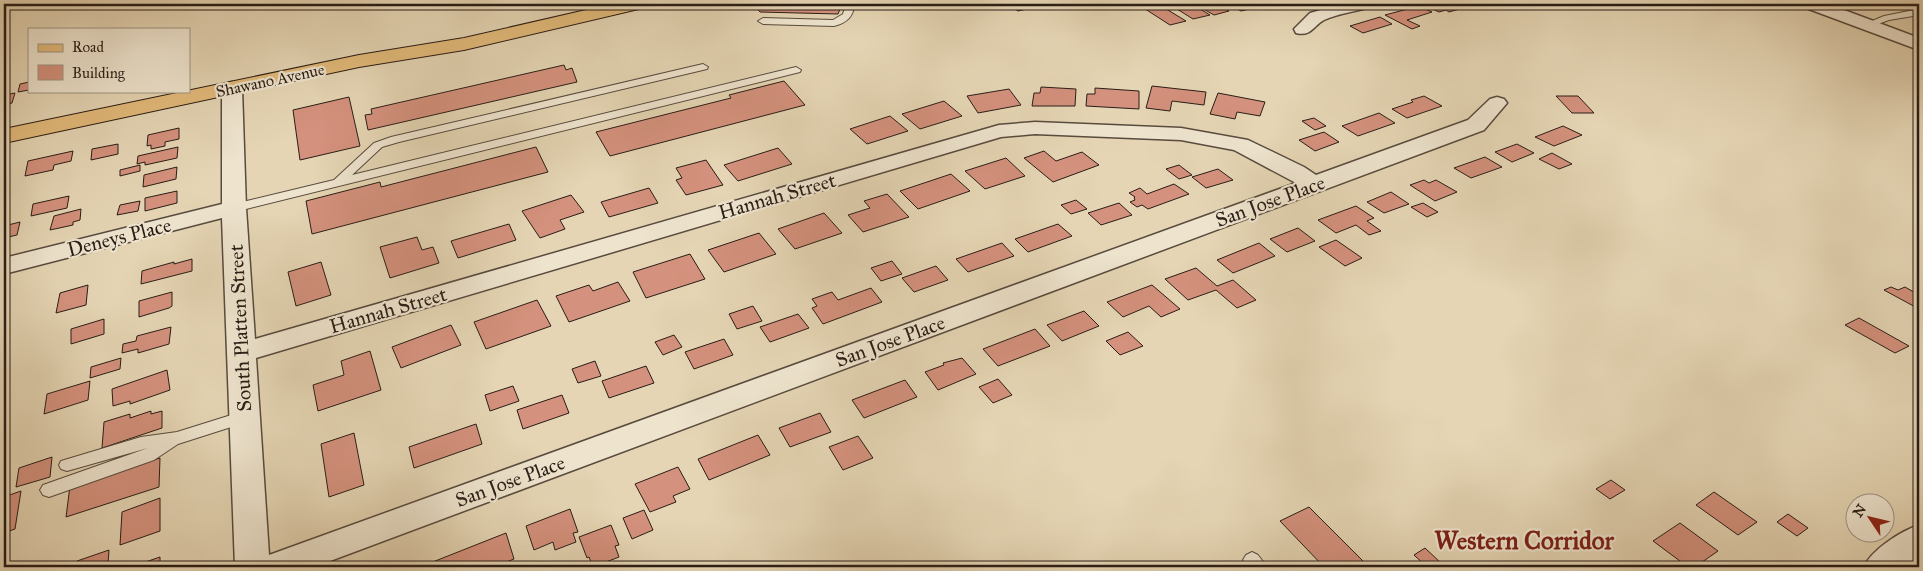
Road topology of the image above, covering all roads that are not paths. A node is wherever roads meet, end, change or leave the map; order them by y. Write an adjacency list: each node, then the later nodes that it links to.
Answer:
1 (636, 4): 12 (main road, Shawano Avenue)
2 (850, 4): 6 (lane)
3 (1360, 4): 8 (street)
4 (1812, 4): 7 (street)
5 (1919, 12): 7 (lane)
6 (763, 21)
7 (1870, 24): 9 (street)
8 (1303, 29)
9 (1919, 44)
10 (703, 67): 13 (lane)
11 (796, 70): 13 (lane)
12 (232, 88): 15 (main road, Shawano Avenue); 18 (street, South Platten Street)
13 (606, 103): 16 (lane); 16 (lane)
14 (1497, 103): 17 (street, San Jose Place)
15 (4, 136)
16 (337, 182): 18 (lane)
17 (1315, 185): 20 (street, Hannah Street); 27 (street, San Jose Place)
18 (234, 208): 19 (street, Deneys Place); 20 (street, South Platten Street)
19 (4, 266)
20 (241, 353): 21 (street, South Platten Street)
21 (244, 417): 22 (lane); 26 (street, South Platten Street)
22 (177, 438): 23 (lane); 24 (lane)
23 (67, 465)
24 (49, 490)
25 (1919, 540): 28 (street)
26 (252, 567)
27 (275, 567)
28 (1881, 567)

